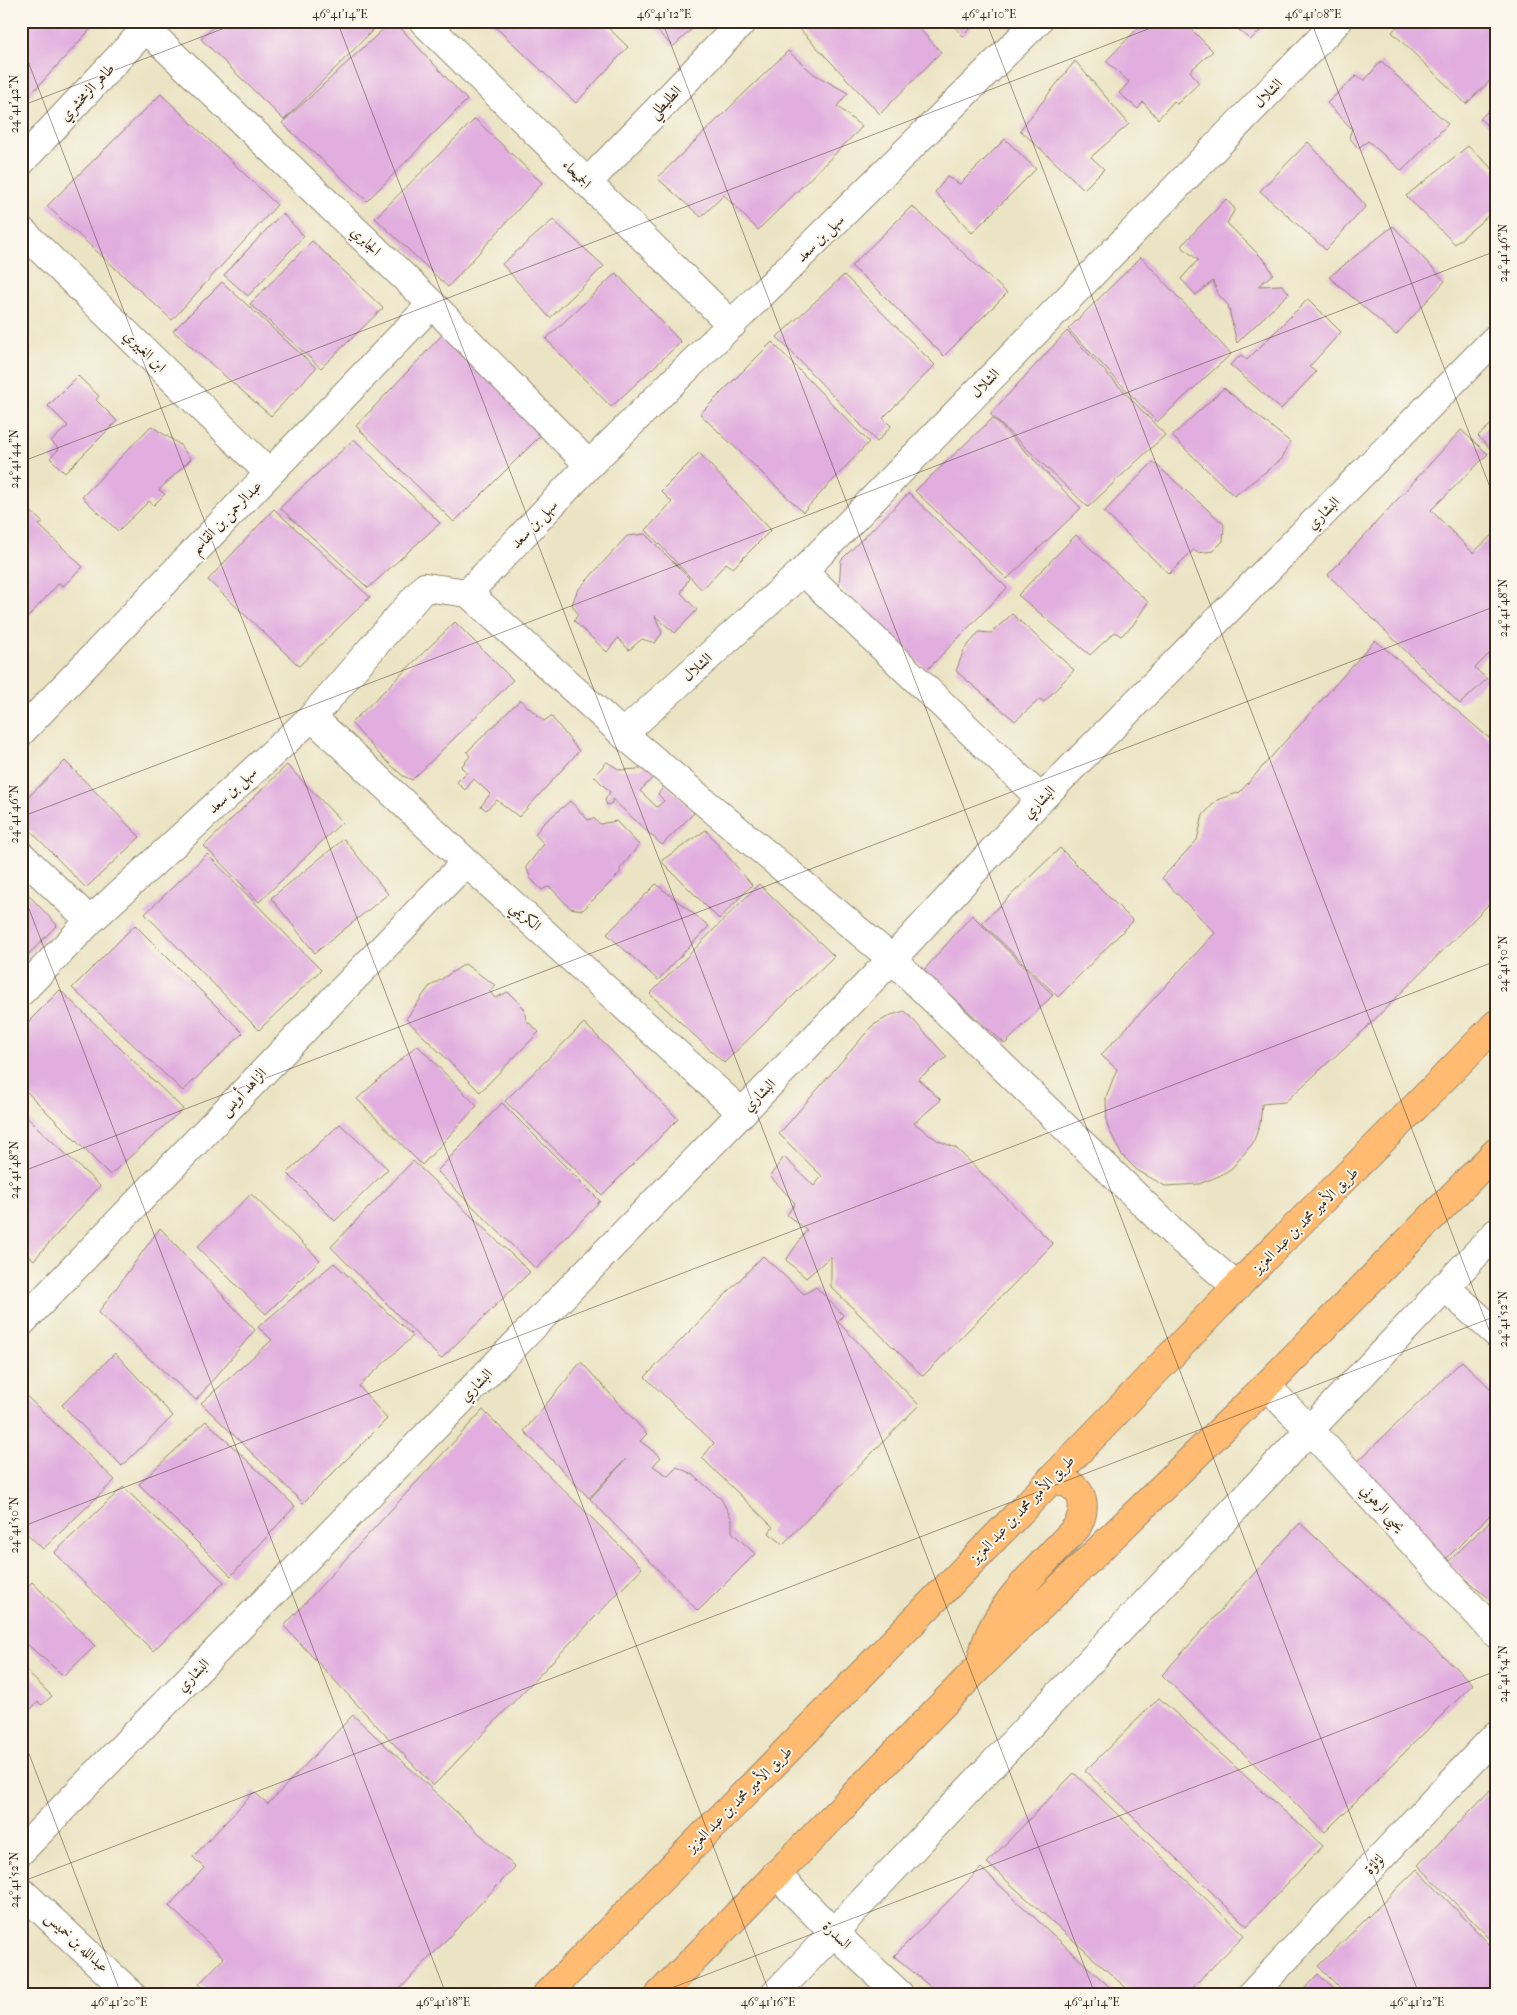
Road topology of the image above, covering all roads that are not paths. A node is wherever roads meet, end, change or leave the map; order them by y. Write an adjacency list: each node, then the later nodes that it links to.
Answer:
1 (423, 21): 7 (street, الجميحاء)
2 (743, 21): 7 (street, الطليطلي)
3 (1038, 21): 10 (street, سهل بن سعد)
4 (1338, 21): 14 (street, الشلال)
5 (146, 24): 6 (street, طاهر الزمخشري); 9 (street, الجابري)
6 (21, 162)
7 (587, 184): 10 (street, الجميحاء)
8 (21, 230): 13 (street, ابن الغبيري)
9 (432, 304): 12 (street, الجابري); 13 (street, عبدالرحمن بن القاسم)
10 (732, 325): 12 (street, سهل بن سعد)
11 (1496, 338): 19 (street, البشاري)
12 (589, 465): 15 (street, سهل بن سعد)
13 (269, 473): 17 (street, عبدالرحمن بن القاسم)
14 (802, 570): 18 (street, الشلال); 19 (street)
15 (468, 593): 16 (street, سهل بن سعد); 18 (street)
16 (312, 717): 21 (street, الكريمي); 22 (street, سهل بن سعد)
17 (21, 732)
18 (623, 734): 23 (street)
19 (1041, 799): 23 (street, البشاري)
20 (21, 855): 22 (street)
21 (466, 862): 26 (street, الكريمي); 31 (street, الزاهد أويس)
22 (90, 921): 24 (street, سهل بن سعد)
23 (892, 959): 26 (street, البشاري); 30 (street)
24 (21, 992)
25 (1496, 1024): 30 (main road, طريق الأمير محمد بن عبد العزيز)
26 (741, 1112): 39 (street, البشاري)
27 (1496, 1152): 33 (main road)
28 (1496, 1233): 29 (street)
29 (1444, 1286): 32 (street); 34 (street)
30 (1237, 1287): 35 (main road, طريق الأمير محمد بن عبد العزيز)
31 (21, 1323)
32 (1496, 1333)
33 (1266, 1386): 34 (street, يحيى الرهوني); 37 (main road)
34 (1310, 1430): 36 (street, يحيى الرهوني); 42 (street)
35 (1051, 1479): 37 (main road); 44 (main road, طريق الأمير محمد بن عبد العزيز)
36 (1496, 1634)
37 (982, 1664): 40 (main road)
38 (1496, 1735): 48 (street, لؤلؤة)
39 (21, 1851)
40 (776, 1874): 42 (street, السدرة); 45 (main road)
41 (26, 1903): 43 (street, عبدالله بن خميس)
42 (833, 1932): 46 (street); 47 (street, السدرة)
43 (131, 1994)
44 (547, 1994)
45 (660, 1994)
46 (775, 1994)
47 (899, 1994)
48 (1252, 1994)

